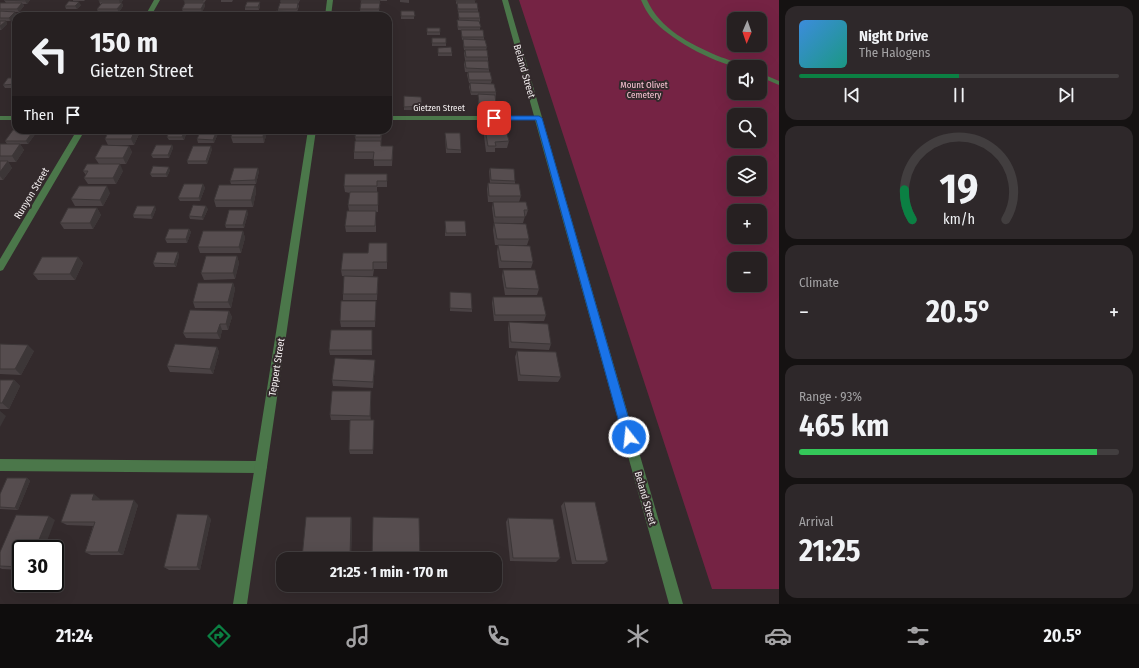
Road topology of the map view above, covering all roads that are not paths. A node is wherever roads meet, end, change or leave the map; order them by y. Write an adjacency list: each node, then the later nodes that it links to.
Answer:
1 (157, 0): 5 (street)
2 (330, 0): 6 (street)
3 (505, 0): 13 (street, Beland Street)
4 (644, 0): 7 (street)
5 (150, 12)
6 (328, 12)
7 (727, 61)
8 (767, 78): 9 (street)
9 (779, 83)
10 (0, 118): 11 (street)
11 (12, 118)
12 (392, 118): 13 (street, Gietzen Street)
13 (539, 118): 20 (street, Beland Street)
14 (79, 134): 16 (street, Runyon Street)
15 (311, 134): 18 (street, Teppert Street)
16 (0, 266)
17 (0, 465): 18 (street)
18 (261, 467): 19 (street, Teppert Street)
19 (240, 604)
20 (676, 604)

